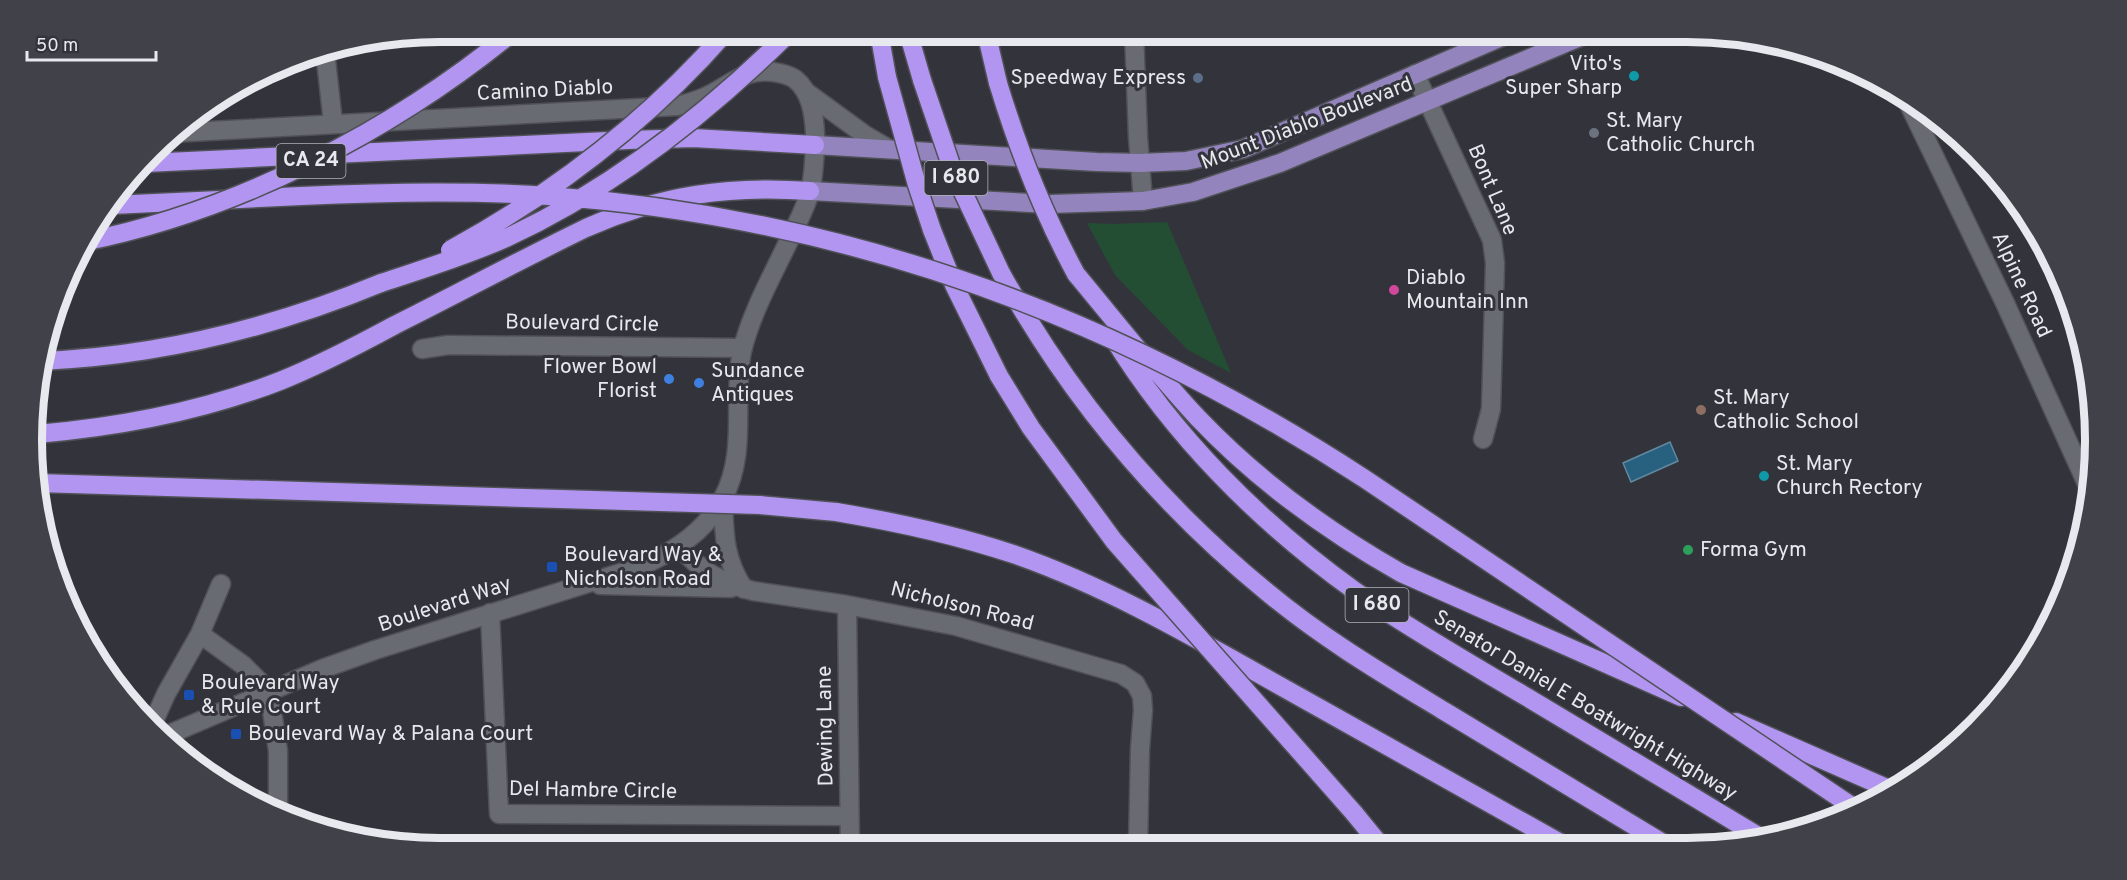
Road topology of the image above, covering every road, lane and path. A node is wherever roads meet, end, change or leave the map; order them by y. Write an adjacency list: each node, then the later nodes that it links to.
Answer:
1 (500, 42): 24 (highway, CA 24, bridge)
2 (716, 42): 26 (highway, bridge)
3 (779, 42): 26 (highway, bridge)
4 (881, 42): 52 (highway, bridge)
5 (911, 42): 54 (highway, I 680, bridge)
6 (988, 42): 25 (highway, Senator Daniel E Boatwright Highway / I 680, bridge)
7 (1134, 42): 20 (street)
8 (1490, 42): 11 (main road, Mount Diablo Boulevard)
9 (1568, 42): 13 (main road, Mount Diablo Boulevard)
10 (326, 59): 15 (street)
11 (1415, 74): 13 (street, Bont Lane); 20 (main road, Mount Diablo Boulevard)
12 (806, 92): 15 (street, Camino Diablo); 17 (street); 18 (street, Camino Diablo)
13 (1427, 101): 22 (main road, Mount Diablo Boulevard); 31 (street, Bont Lane)
14 (1913, 113): 32 (street, Alpine Road)
15 (333, 123): 16 (street, Camino Diablo)
16 (189, 132)
17 (815, 145): 18 (main road, Mount Diablo Boulevard); 19 (highway); 21 (street)
18 (889, 148): 20 (main road, Mount Diablo Boulevard)
19 (155, 164)
20 (1140, 164): 22 (street)
21 (810, 191): 22 (main road, Mount Diablo Boulevard); 27 (street, Boulevard Way); 30 (highway)
22 (1143, 201)
23 (119, 205): 47 (highway, bridge)
24 (97, 238)
25 (1076, 274): 45 (highway); 49 (highway, Senator Daniel E Boatwright Highway / I 680)
26 (381, 283): 29 (highway)
27 (743, 348): 28 (street, Boulevard Circle); 34 (street, Boulevard Way)
28 (422, 349)
29 (50, 360)
30 (42, 433)
31 (1483, 439)
32 (2083, 476)
33 (44, 483): 53 (highway, bridge)
34 (723, 499): 35 (street, Boulevard Way); 38 (street, Boulevard Way)
35 (679, 546): 37 (street, Boulevard Way); 38 (street, Nicholson Road)
36 (221, 584): 41 (street)
37 (583, 585): 38 (street, Nicholson Road); 40 (street, Boulevard Way)
38 (744, 589): 39 (street, Nicholson Road)
39 (847, 605): 48 (street, Dewing Lane); 51 (street, Nicholson Road)
40 (490, 613): 42 (street, Boulevard Way); 48 (street, Del Hambre Circle)
41 (200, 634): 42 (street); 43 (street)
42 (269, 691): 44 (street, Boulevard Way); 46 (street)
43 (156, 717)
44 (172, 733)
45 (1883, 786)
46 (278, 803)
47 (1848, 804)
48 (849, 816): 50 (street, Dewing Lane)
49 (1752, 832)
50 (850, 838)
51 (1138, 838)
52 (1374, 838)
53 (1552, 838)
54 (1655, 838)

